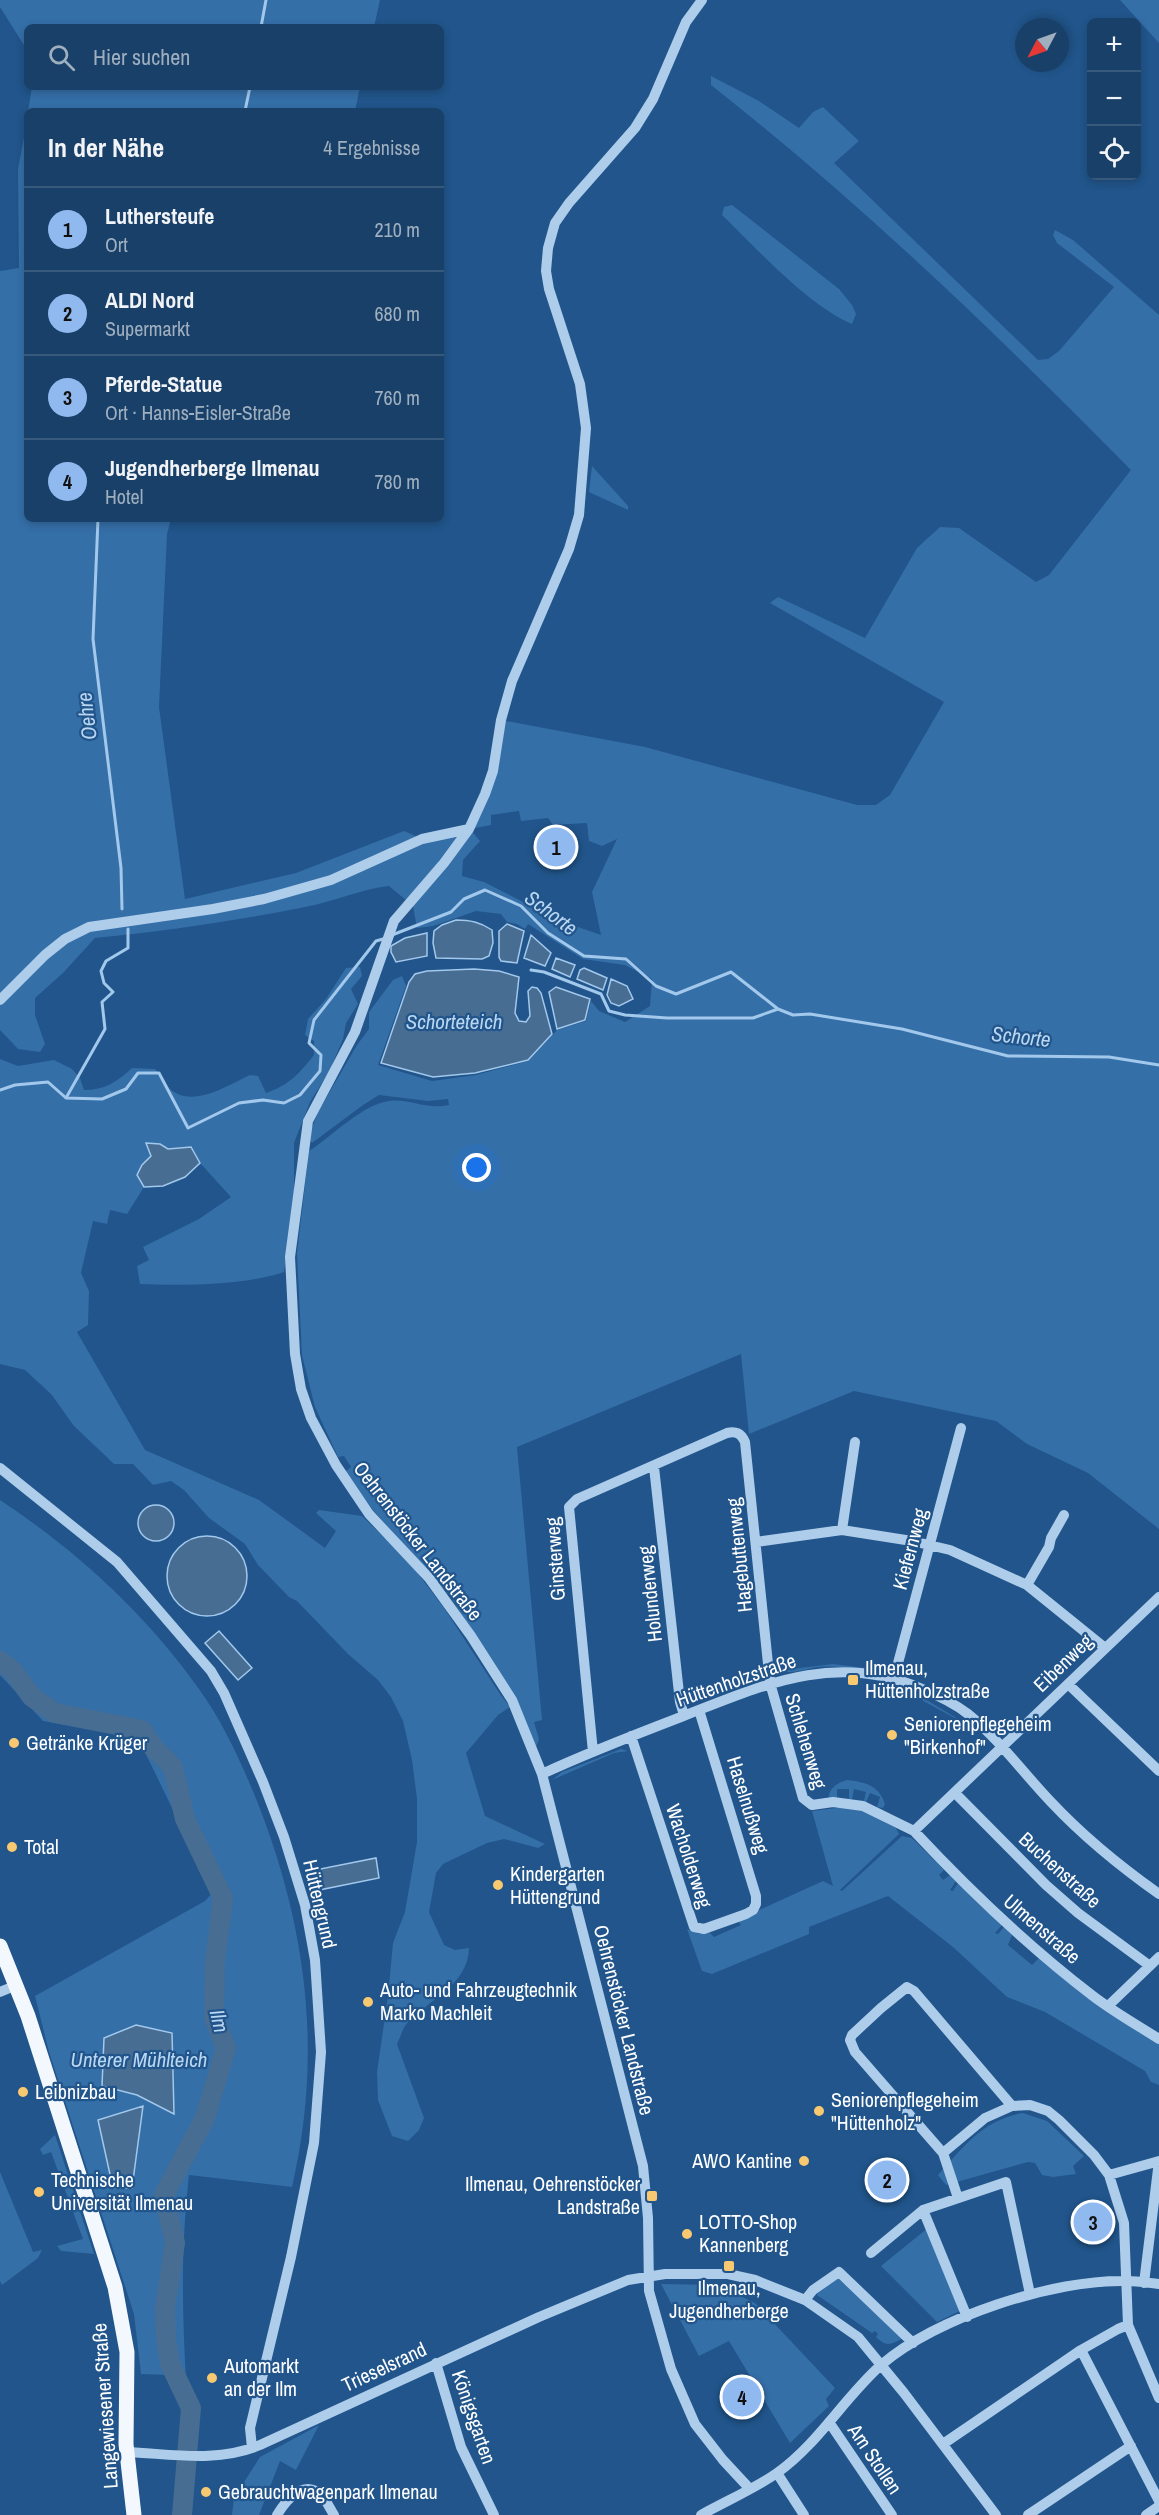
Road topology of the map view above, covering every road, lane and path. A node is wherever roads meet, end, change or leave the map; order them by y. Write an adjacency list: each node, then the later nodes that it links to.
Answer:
1 (702, 0): 2 (street, Oehrenstöcker Landstraße)
2 (470, 829): 3 (street); 25 (street, Oehrenstöcker Landstraße)
3 (0, 1000)
4 (961, 1428): 12 (street, Kiefernweg)
5 (732, 1432): 7 (street, Ginsterweg); 11 (street, Hagebuttenweg)
6 (855, 1442): 10 (street)
7 (654, 1467): 20 (street, Holunderweg); 23 (street, Ginsterweg)
8 (0, 1468): 60 (street, Hüttengrund)
9 (1064, 1515): 13 (street)
10 (842, 1530): 11 (street); 12 (street)
11 (756, 1542): 17 (street, Hagebuttenweg)
12 (930, 1545): 13 (street); 16 (street, Kiefernweg)
13 (1027, 1584): 15 (street)
14 (1157, 1602): 15 (street, Eibenweg)
15 (1105, 1648): 18 (street, Eibenweg)
16 (894, 1678): 17 (street, Hüttenholzstraße); 22 (street, Hüttenholzstraße)
17 (770, 1683): 19 (street, Hüttenholzstraße); 27 (street, Schlehenweg)
18 (1068, 1684): 22 (street, Eibenweg); 24 (street)
19 (699, 1710): 20 (street, Hüttenholzstraße); 29 (street, Haselnußweg)
20 (684, 1715): 21 (street, Hüttenholzstraße)
21 (631, 1736): 23 (street, Hüttenholzstraße); 29 (street, Wacholderweg)
22 (1002, 1748): 26 (street, Eibenweg); 28 (street, Hüttenholzstraße)
23 (593, 1752): 25 (street, Hüttenholzstraße)
24 (1159, 1771)
25 (542, 1774): 44 (street, Oehrenstöcker Landstraße)
26 (955, 1792): 27 (street, Eibenweg); 32 (street, Buchenstraße)
27 (914, 1831): 35 (street, Ulmenstraße)
28 (1159, 1894)
29 (753, 1910)
30 (0, 1946): 33 (main road, Langewiesener Straße)
31 (1159, 1957): 32 (street)
32 (1150, 1966): 35 (street)
33 (17, 1985): 34 (street); 61 (main road, Langewiesener Straße)
34 (0, 1992)
35 (1108, 2006): 36 (street, Ulmenstraße)
36 (1159, 2039)
37 (1012, 2106): 38 (street); 38 (street); 40 (street)
38 (943, 2153): 41 (street)
39 (1159, 2161): 40 (street); 46 (street)
40 (1109, 2175): 45 (street)
41 (958, 2198): 42 (street); 48 (street)
42 (922, 2210): 43 (street); 50 (street)
43 (871, 2253)
44 (650, 2275): 49 (street, Trieselsrand); 54 (street, Trieselsrand); 63 (street, Oehrenstöcker Landstraße)
45 (1127, 2281): 46 (street, Am Stollen); 48 (street, Am Stollen); 51 (street)
46 (1144, 2283): 47 (street, Am Stollen)
47 (1159, 2284)
48 (1030, 2294): 50 (street, Am Stollen)
49 (805, 2300): 52 (street); 55 (street, Trieselsrand)
50 (967, 2317): 52 (street, Am Stollen)
51 (1128, 2325): 53 (street); 56 (street)
52 (913, 2343): 55 (street, Am Stollen)
53 (1081, 2350): 58 (street); 59 (street)
54 (436, 2363): 60 (street, Trieselsrand); 70 (street, Königsgarten)
55 (882, 2365): 57 (street, Am Stollen); 58 (street, Trieselsrand)
56 (1159, 2398)
57 (829, 2422): 62 (street, Am Stollen); 73 (street, Am Stollen)
58 (943, 2444): 74 (street, Trieselsrand)
59 (1131, 2446): 64 (street); 75 (street)
60 (252, 2448): 61 (street, Trieselsrand)
61 (127, 2452): 67 (main road, Langewiesener Straße)
62 (777, 2473): 63 (street, Am Stollen); 72 (street)
63 (749, 2488): 66 (street, Am Stollen)
64 (1159, 2501)
65 (1159, 2506): 76 (street)
66 (718, 2511): 71 (street, Am Stollen)
67 (134, 2515)
68 (277, 2515): 69 (street)
69 (334, 2515)
70 (494, 2515)
71 (701, 2515)
72 (804, 2515)
73 (892, 2515)
74 (996, 2515)
75 (1028, 2515)
76 (1146, 2515)

